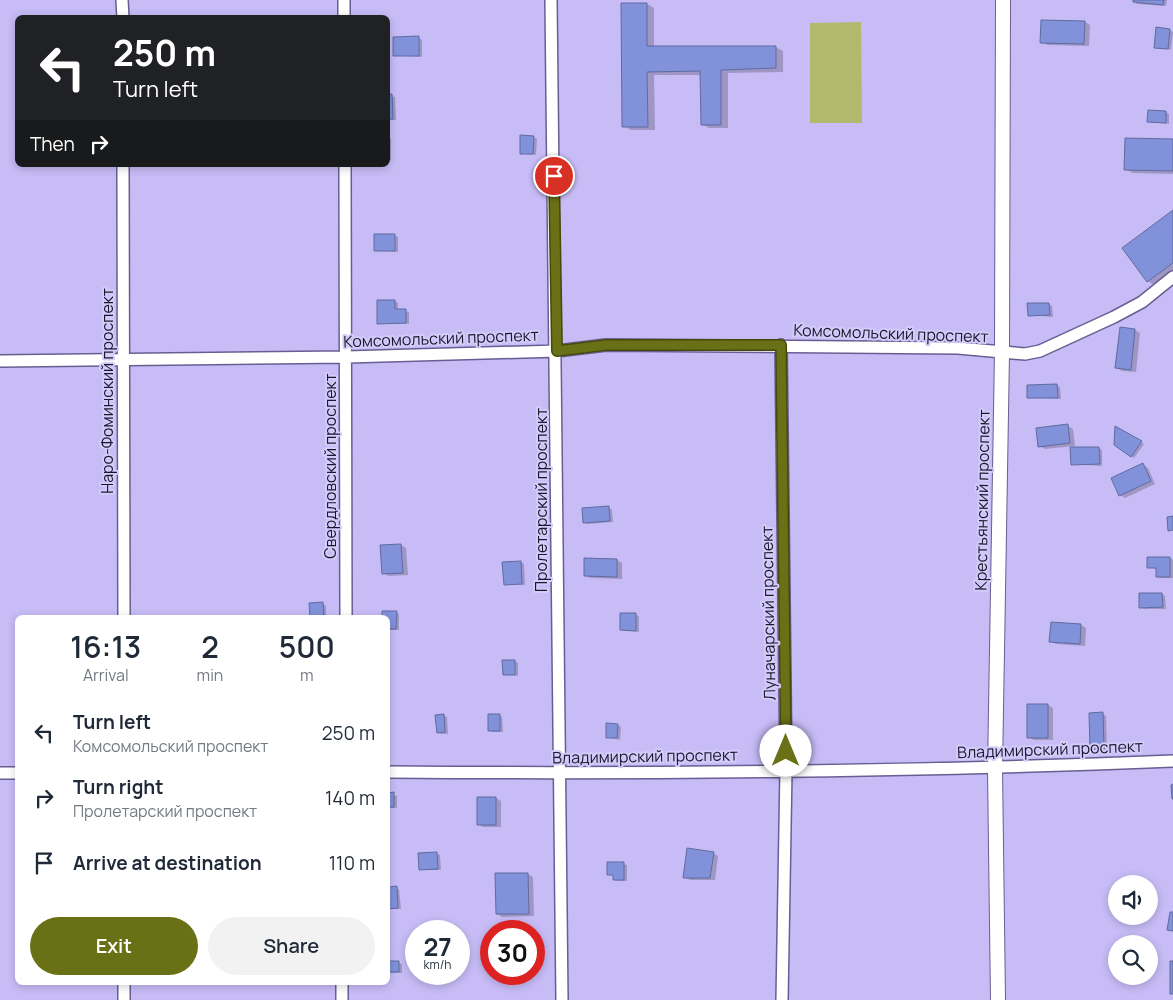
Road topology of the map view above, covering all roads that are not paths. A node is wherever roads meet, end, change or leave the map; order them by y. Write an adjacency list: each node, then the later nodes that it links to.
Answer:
1 (122, 0): 5 (street)
2 (344, 0): 6 (street)
3 (551, 0): 11 (street, Пролетарский проспект)
4 (1003, 0): 12 (street, Крестьянский проспект)
5 (122, 15)
6 (344, 15)
7 (123, 167): 14 (street, Наро-Фоминский проспект)
8 (345, 167): 13 (street, Свердловский проспект)
9 (1173, 277): 12 (street, Комсомольский проспект)
10 (781, 345): 11 (street, Комсомольский проспект); 12 (street, Комсомольский проспект); 20 (street, Луначарский проспект)
11 (557, 351): 13 (street, Комсомольский проспект); 24 (street, Пролетарский проспект)
12 (1002, 353): 19 (street, Крестьянский проспект)
13 (347, 358): 14 (street, Комсомольский проспект); 17 (street, Свердловский проспект)
14 (124, 360): 15 (street, Комсомольский проспект); 16 (street, Наро-Фоминский проспект)
15 (0, 361)
16 (124, 615)
17 (346, 615)
18 (1173, 761): 19 (street, Владимирский проспект)
19 (995, 769): 20 (street, Владимирский проспект); 31 (street, Крестьянский проспект)
20 (786, 770): 24 (street, Владимирский проспект); 30 (street, Луначарский проспект)
21 (390, 772): 24 (street, Владимирский проспект)
22 (0, 773): 23 (street)
23 (15, 773)
24 (558, 773): 29 (street, Пролетарский проспект)
25 (124, 985): 27 (street)
26 (342, 985): 28 (street)
27 (124, 1000)
28 (342, 1000)
29 (562, 1000)
30 (782, 1000)
31 (998, 1000)

